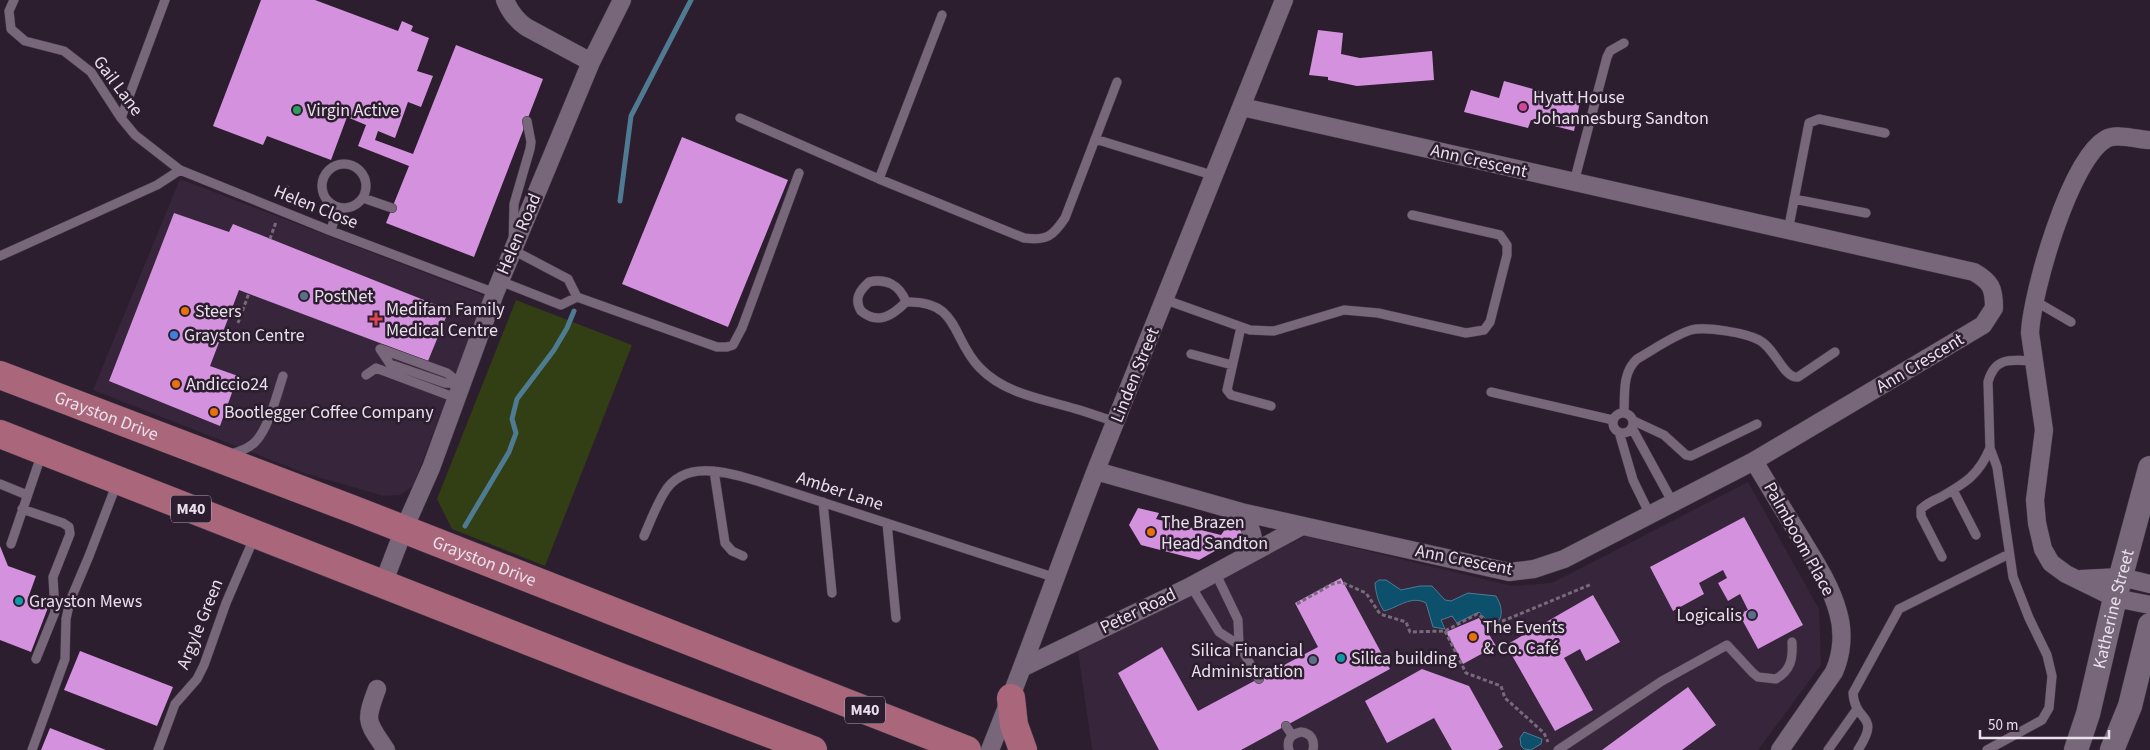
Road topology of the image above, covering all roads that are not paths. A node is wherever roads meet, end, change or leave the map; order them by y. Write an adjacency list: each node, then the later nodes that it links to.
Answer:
1 (14, 0): 11 (lane, Gail Lane)
2 (165, 0): 11 (lane)
3 (505, 0): 8 (street)
4 (622, 0): 8 (street, Helen Road)
5 (1284, 0): 10 (street, Linden Street)
6 (942, 15): 21 (lane)
7 (1624, 44): 22 (lane)
8 (591, 62): 31 (street, Helen Road)
9 (1117, 82): 16 (lane)
10 (1242, 107): 20 (street, Linden Street); 22 (street, Ann Crescent)
11 (121, 118): 15 (lane, Gail Lane)
12 (740, 118): 21 (lane)
13 (527, 121): 31 (lane)
14 (1885, 133): 24 (lane)
15 (135, 135): 18 (lane, Helen Close)
16 (1095, 139): 20 (lane); 21 (lane)
17 (2148, 140): 36 (street)
18 (180, 170): 30 (lane, Helen Close); 32 (lane)
19 (799, 173): 34 (lane)
20 (1215, 176): 35 (street, Linden Street)
21 (880, 179)
22 (1574, 182): 29 (street, Ann Crescent)
23 (363, 198): 25 (lane); 25 (lane); 26 (lane)
24 (1794, 199): 27 (lane); 29 (lane)
25 (337, 208): 30 (lane)
26 (392, 208)
27 (1866, 213)
28 (1412, 215): 39 (lane)
29 (1788, 230): 61 (street, Ann Crescent)
30 (331, 231): 33 (lane, Helen Close)
31 (513, 250): 33 (street, Helen Road); 34 (lane)
32 (0, 256)
33 (497, 287): 34 (lane, Helen Close); 48 (street, Helen Road)
34 (577, 297)
35 (1166, 300): 39 (lane); 53 (street, Linden Street)
36 (2035, 301): 38 (lane); 43 (street)
37 (906, 302): 37 (lane); 53 (lane)
38 (2071, 322)
39 (1241, 327): 44 (lane)
40 (380, 349): 48 (lane)
41 (1836, 352): 51 (lane)
42 (1191, 354): 44 (lane)
43 (2034, 362): 58 (lane); 90 (street)
44 (1232, 365): 50 (lane)
45 (0, 375): 60 (main road, Grayston Drive / M40)
46 (366, 375): 48 (lane)
47 (283, 376): 60 (lane)
48 (458, 391): 76 (street, Helen Road)
49 (1491, 392): 52 (lane)
50 (1271, 406)
51 (1624, 412): 52 (lane); 55 (lane)
52 (1613, 420): 56 (lane)
53 (1116, 422): 64 (street, Linden Street)
54 (1757, 424): 55 (lane)
55 (1633, 425): 56 (lane); 70 (lane)
56 (1619, 432): 73 (lane)
57 (0, 434): 59 (main road, M40)
58 (1990, 448): 67 (lane); 82 (lane)
59 (43, 451): 65 (main road, M40); 68 (lane)
60 (217, 457): 76 (main road, Grayston Drive / M40)
61 (1754, 461): 70 (street, Ann Crescent); 116 (street, Palmboom Place)
62 (2150, 468): 90 (main road, Katherine Street)
63 (714, 471): 69 (lane, Amber Lane); 79 (lane, Amber Lane); 83 (lane)
64 (1096, 471): 72 (street, Ann Crescent); 86 (street, Linden Street)
65 (118, 480): 77 (main road, M40); 106 (lane)
66 (0, 484): 68 (lane)
67 (1953, 490): 78 (lane); 84 (lane)
68 (27, 495): 71 (lane)
69 (823, 502): 74 (lane, Amber Lane); 91 (lane)
70 (1673, 503): 73 (street, Ann Crescent)
71 (22, 509): 80 (lane); 97 (lane)
72 (1241, 512): 75 (street, Ann Crescent); 81 (street)
73 (1650, 515): 75 (street, Ann Crescent)
74 (887, 523): 86 (lane, Amber Lane); 93 (lane)
75 (1302, 526): 81 (street, Peter Road)
76 (404, 529): 87 (street, Helen Road); 110 (main road, Grayston Drive / M40)
77 (255, 534): 87 (main road, M40); 107 (lane, Argyle Green)
78 (1976, 535)
79 (644, 536)
80 (11, 544)
81 (1251, 552): 85 (street, Peter Road)
82 (2009, 554): 102 (lane); 105 (lane)
83 (743, 556)
84 (1942, 557)
85 (1215, 572): 89 (street, Peter Road); 96 (lane)
86 (1056, 578): 98 (street, Linden Street)
87 (383, 584): 109 (main road, M40)
88 (2150, 584): 90 (street)
89 (1191, 586): 96 (lane); 98 (street, Peter Road)
90 (2118, 588): 92 (street); 120 (main road, Katherine Street)
91 (832, 593)
92 (2150, 605)
93 (896, 618)
94 (2150, 625): 121 (main road)
95 (1792, 642): 115 (lane)
96 (1239, 645): 99 (lane)
97 (36, 659)
98 (1024, 667): 101 (street, Linden Street)
99 (1258, 679)
100 (378, 689): 108 (street)
101 (1011, 698): 111 (street, Linden Street); 112 (main road)
102 (1857, 709): 117 (lane); 118 (lane)
103 (1286, 726): 104 (lane)
104 (1292, 735): 113 (lane); 114 (lane)
105 (2004, 745): 119 (lane)
106 (32, 750)
107 (158, 750)
108 (386, 750)
109 (813, 750)
110 (967, 750)
111 (990, 750)
112 (1023, 750)
113 (1289, 750)
114 (1313, 750)
115 (1558, 750)
116 (1780, 750)
117 (1828, 750)
118 (1858, 750)
119 (1987, 750)
120 (2076, 750)
121 (2112, 750)

